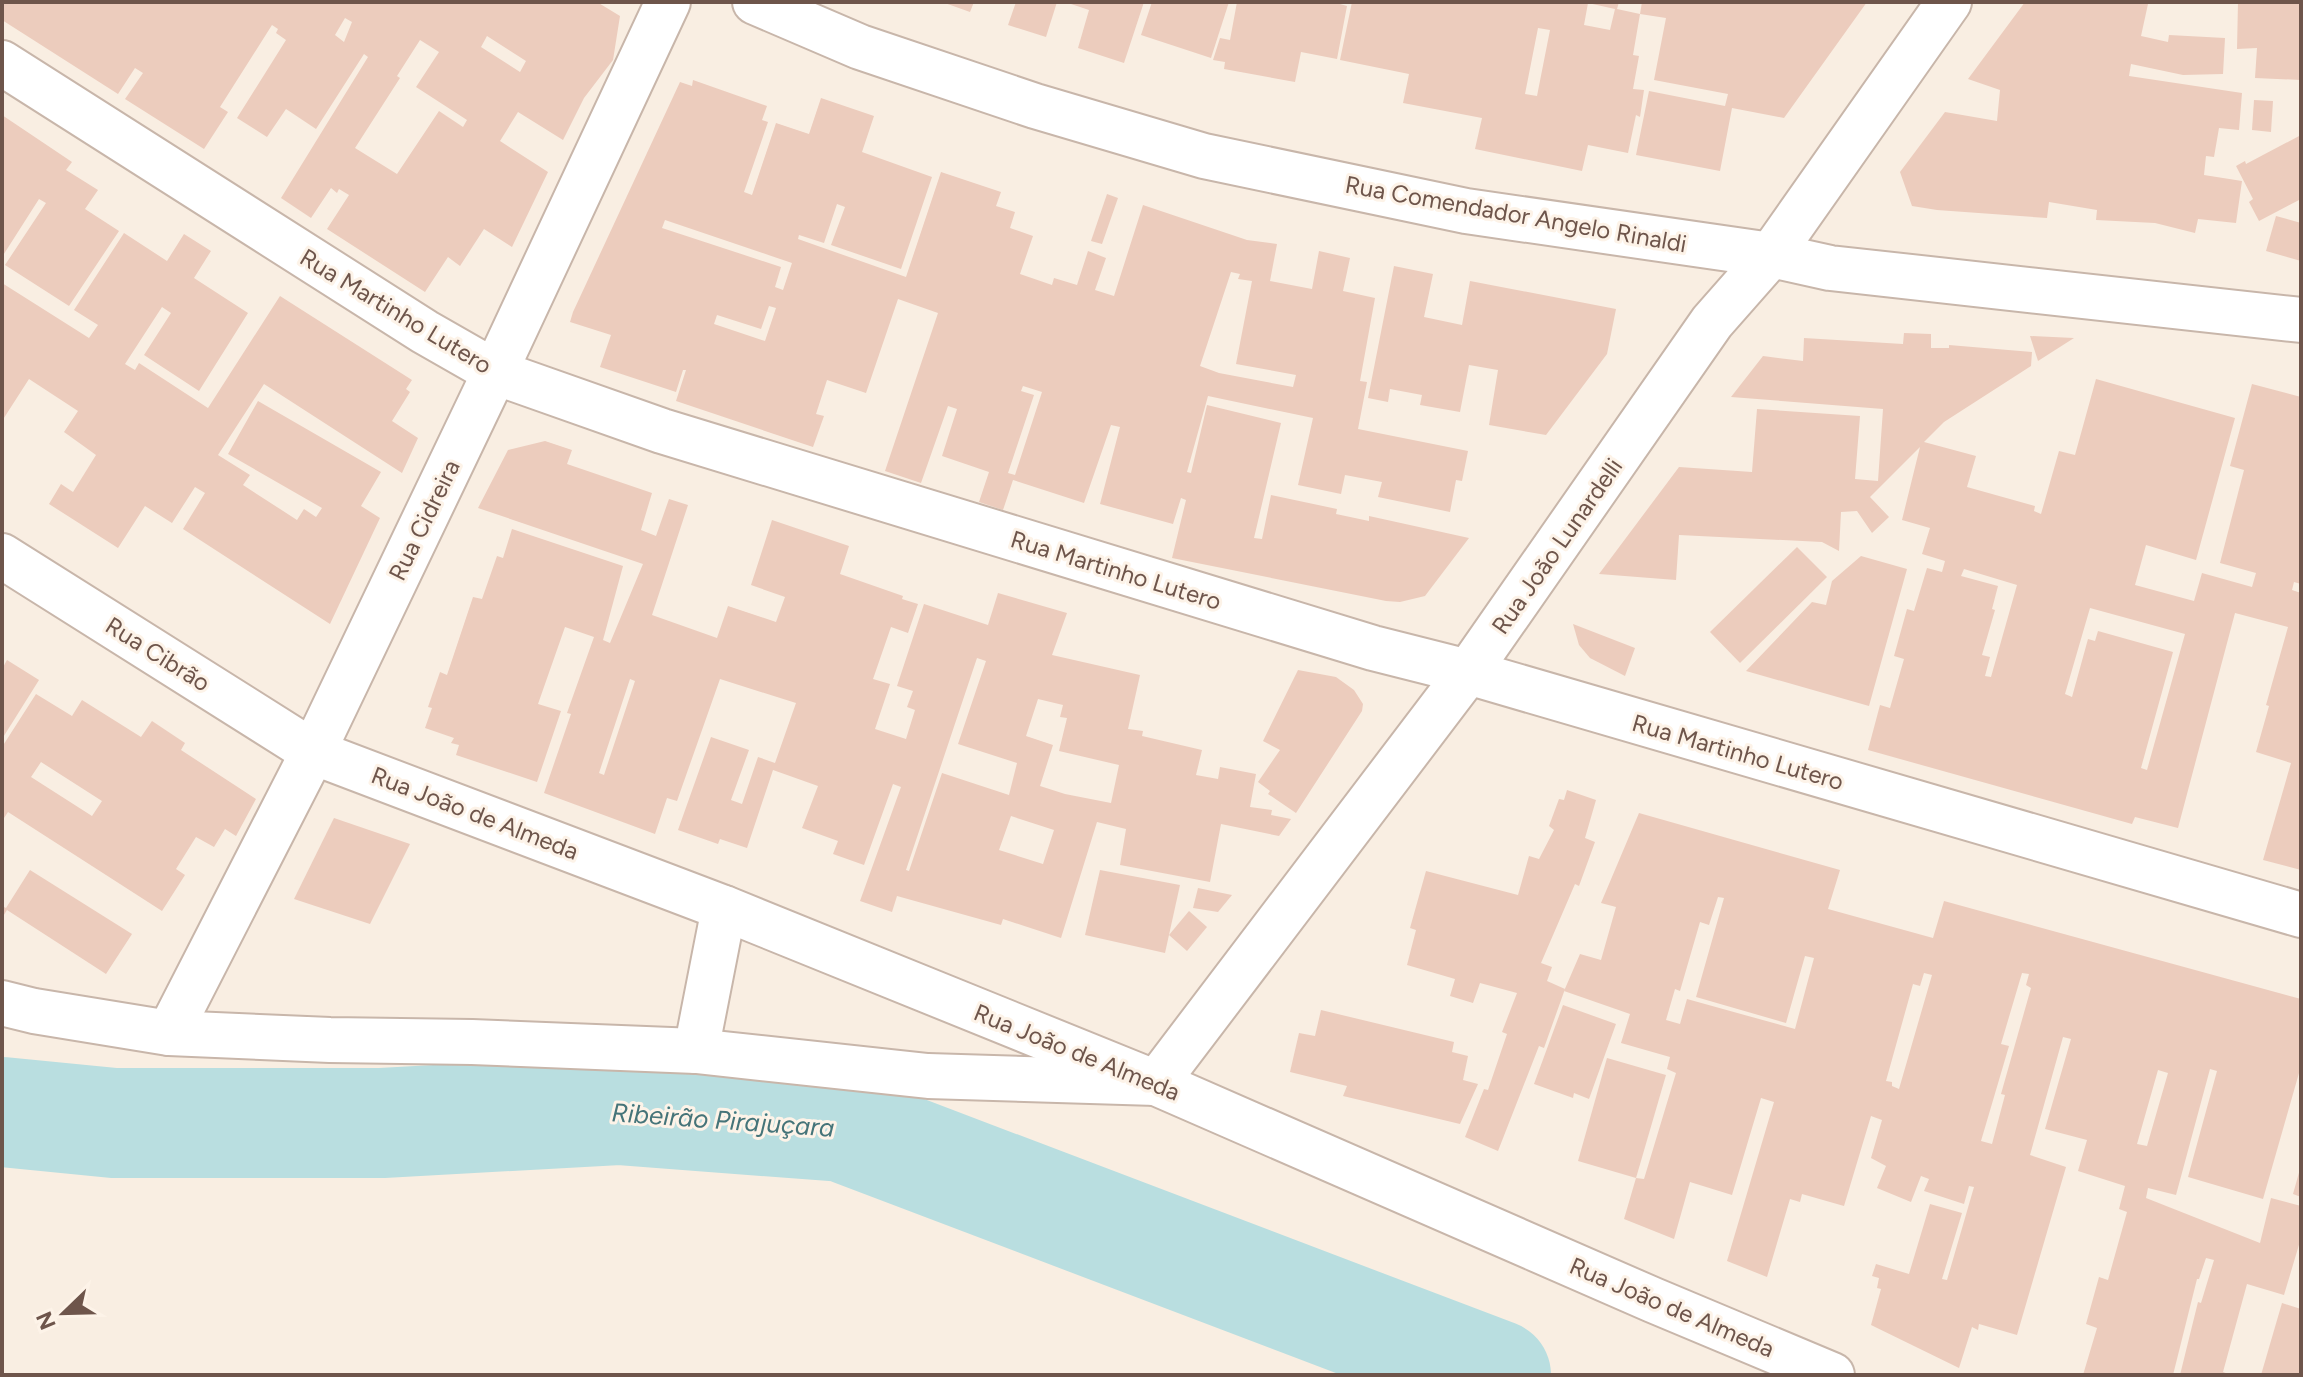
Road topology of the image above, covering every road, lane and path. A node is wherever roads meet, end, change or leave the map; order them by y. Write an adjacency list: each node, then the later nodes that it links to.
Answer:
1 (668, 2): 7 (street, Rua Cidreira)
2 (755, 2): 5 (street, Rua Comendador Angelo Rinaldi)
3 (1949, 2): 5 (street, Rua João Lunardelli)
4 (2, 63): 7 (street, Rua Martinho Lutero)
5 (1771, 255): 6 (street, Rua Comendador Angelo Rinaldi); 9 (street, Rua João Lunardelli)
6 (2301, 320)
7 (495, 372): 9 (street, Rua Martinho Lutero); 10 (street, Rua Cidreira)
8 (2, 556): 10 (street, Rua Cibrão)
9 (1468, 672): 12 (street, Rua Martinho Lutero); 16 (street, Rua João Lunardelli)
10 (313, 752): 11 (street, Rua João de Almeda); 14 (street, Rua Cidreira)
11 (724, 908): 15 (street); 16 (street, Rua João de Almeda)
12 (2301, 915)
13 (2, 1003): 14 (street)
14 (169, 1033): 15 (street)
15 (696, 1051): 16 (street)
16 (1156, 1083): 17 (street, Rua João de Almeda)
17 (1832, 1375)

